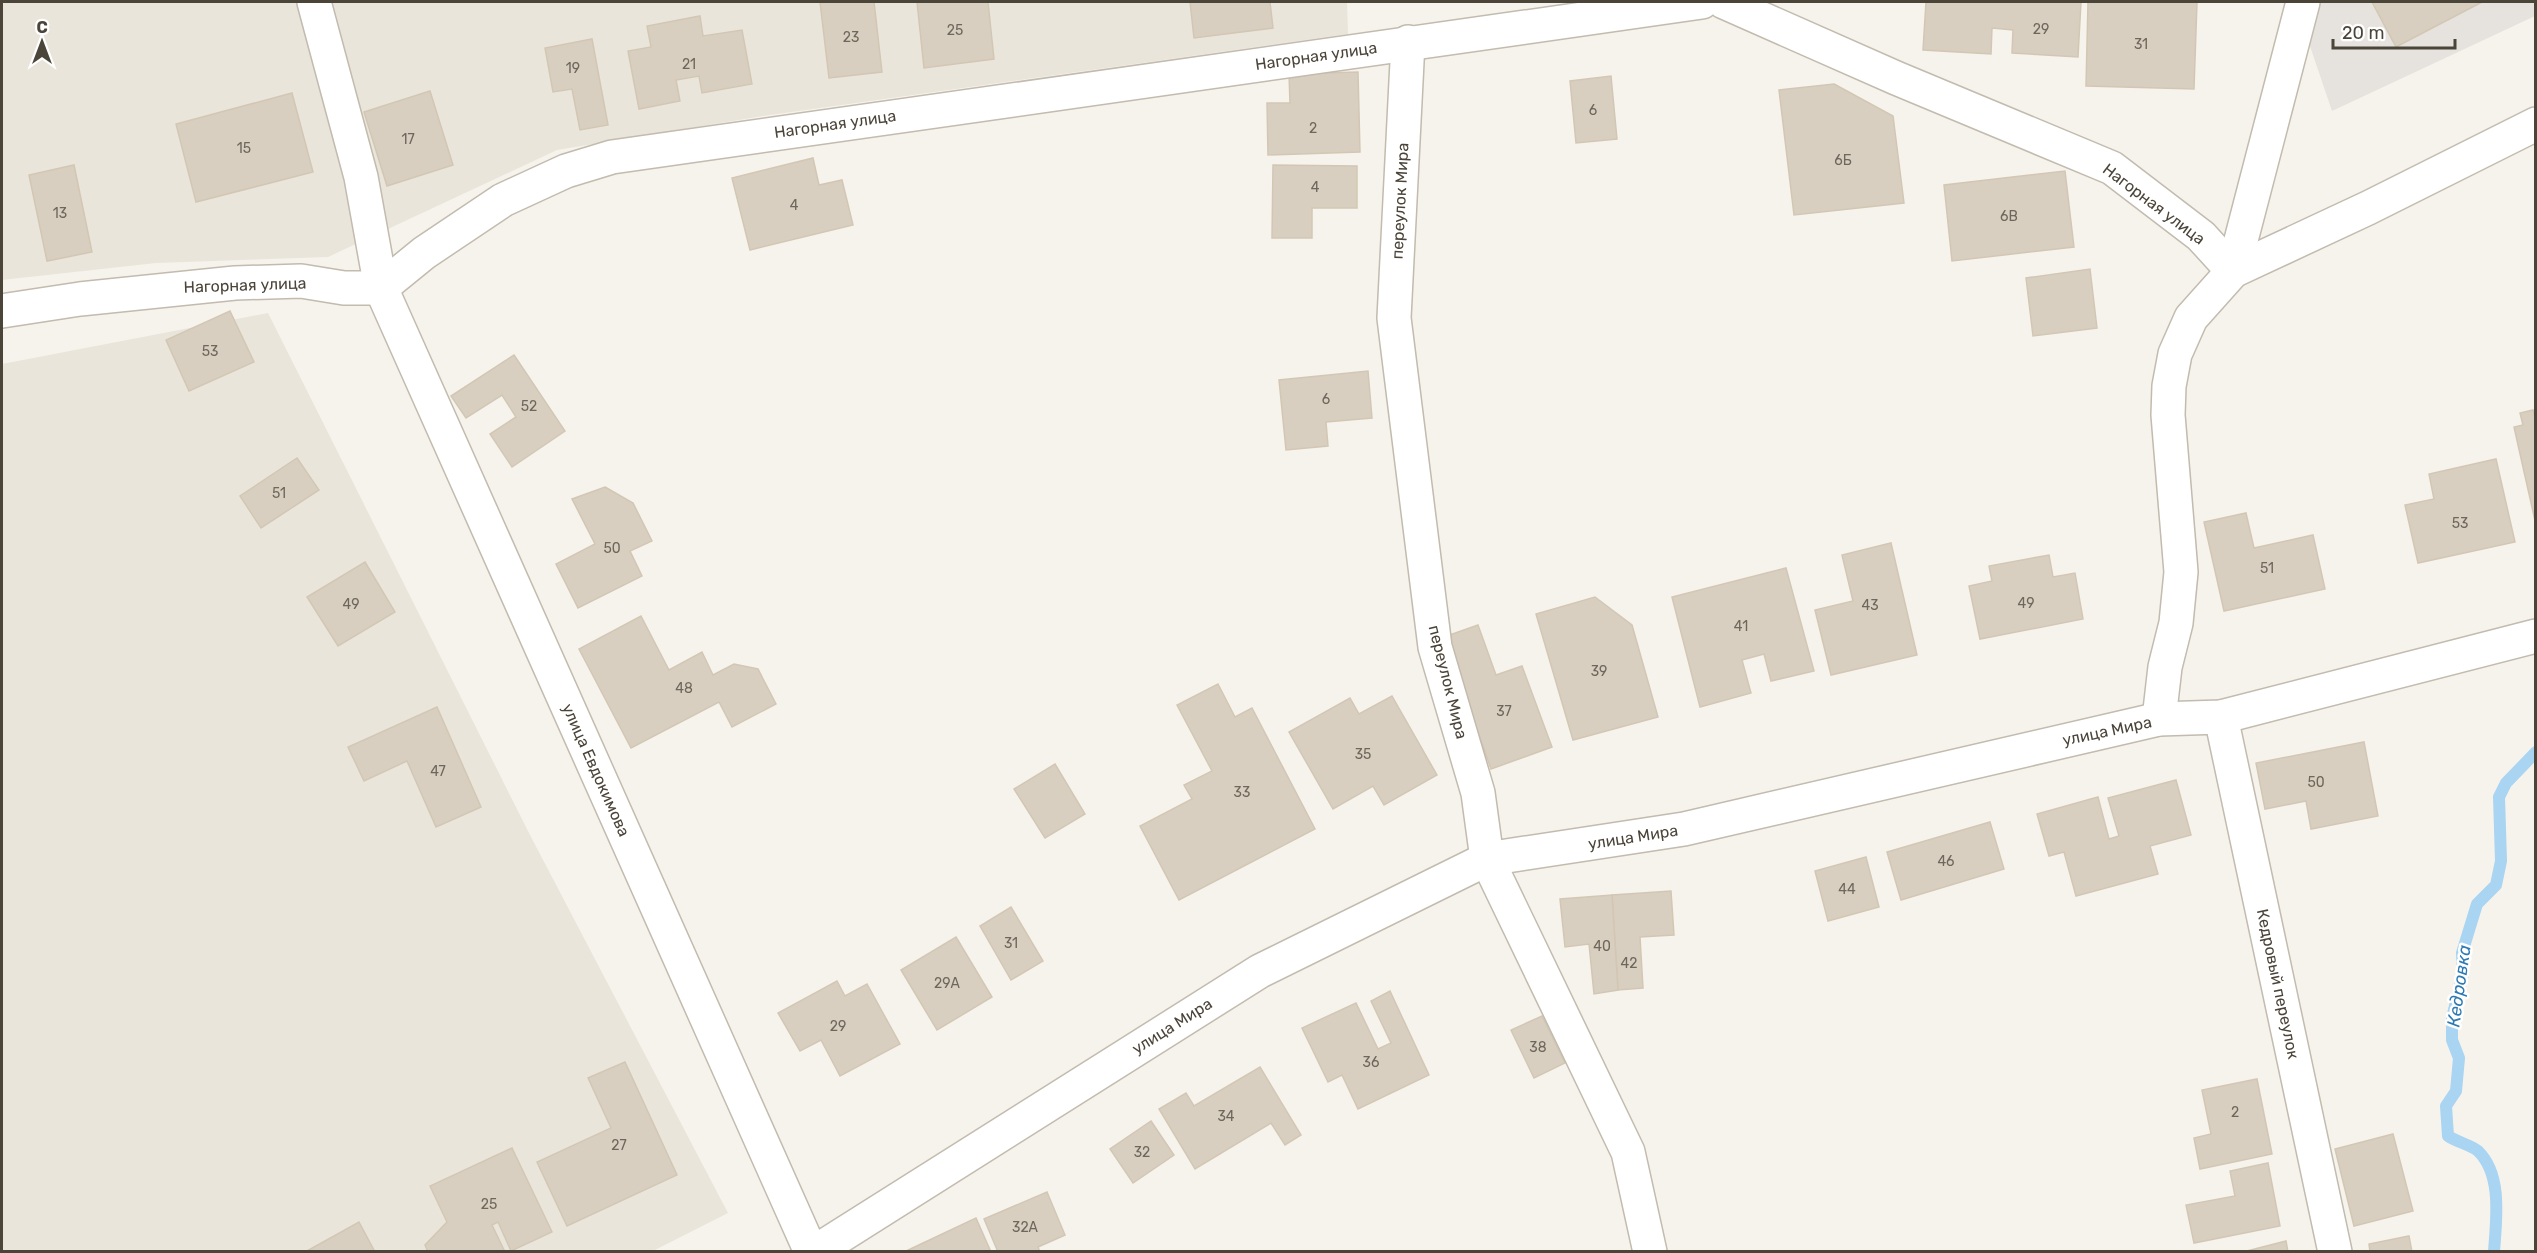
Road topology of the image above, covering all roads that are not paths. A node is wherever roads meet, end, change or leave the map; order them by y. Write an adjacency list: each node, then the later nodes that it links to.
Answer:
1 (314, 2): 8 (street, улица Евдокимова)
2 (1702, 2): 5 (street, Нагорная улица)
3 (1724, 2): 7 (street, Нагорная улица)
4 (2303, 2): 7 (street)
5 (1408, 42): 8 (street, Нагорная улица); 13 (street, переулок Мира)
6 (2535, 124): 7 (street)
7 (2233, 272): 12 (street)
8 (381, 288): 9 (street, Нагорная улица); 14 (street, улица Евдокимова)
9 (2, 312)
10 (2535, 636): 11 (street, улица Мира)
11 (2221, 717): 12 (street, улица Мира); 16 (street, Кедровый переулок)
12 (2159, 719): 13 (street, улица Мира)
13 (1487, 859): 14 (street, улица Мира); 15 (street, переулок Мира)
14 (813, 1251)
15 (1650, 1251)
16 (2335, 1251)

